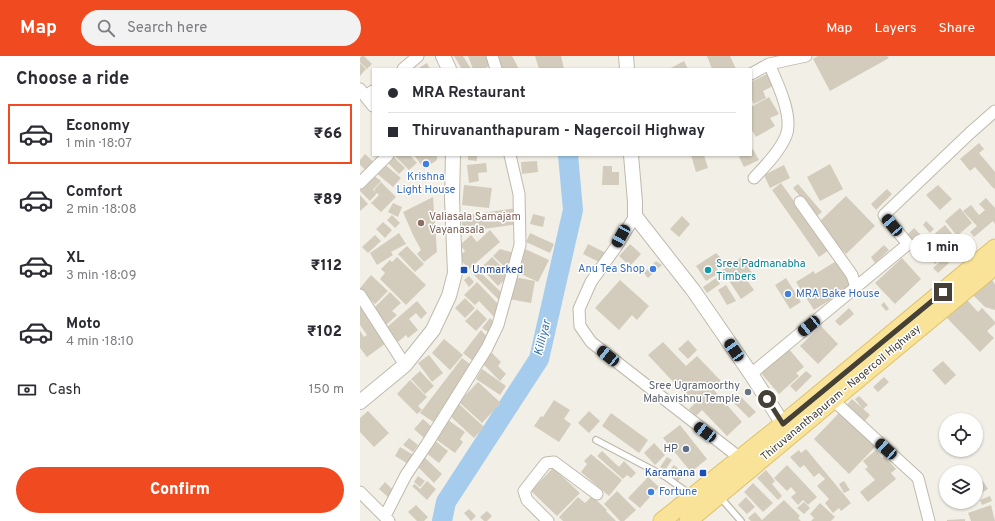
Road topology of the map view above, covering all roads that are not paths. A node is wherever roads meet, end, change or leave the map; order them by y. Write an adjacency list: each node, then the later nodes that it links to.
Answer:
1 (418, 56): 7 (street)
2 (443, 56): 8 (street)
3 (492, 56): 9 (street)
4 (626, 56): 10 (street)
5 (806, 56): 6 (street)
6 (769, 64): 11 (street); 19 (street)
7 (404, 68)
8 (449, 68)
9 (496, 68)
10 (626, 68)
11 (752, 73)
12 (366, 92): 13 (street)
13 (372, 104)
14 (995, 111): 25 (street)
15 (387, 156): 20 (street)
16 (453, 156): 28 (street)
17 (510, 156): 39 (street)
18 (630, 156): 22 (street)
19 (754, 178)
20 (360, 183)
21 (800, 202): 25 (street)
22 (635, 216): 29 (street); 34 (street)
23 (995, 248): 27 (main road, Thiruvananthapuram - Nagercoil Highway)
24 (995, 266): 27 (main road, Thiruvananthapuram - Nagercoil Highway)
25 (856, 287): 29 (street)
26 (360, 295): 28 (street)
27 (937, 305): 30 (main road, Thiruvananthapuram - Nagercoil Highway); 32 (main road, Thiruvananthapuram - Nagercoil Highway)
28 (405, 365): 31 (street)
29 (751, 374): 32 (street)
30 (833, 400): 32 (main road, Thiruvananthapuram - Nagercoil Highway); 44 (street)
31 (360, 402)
32 (788, 429): 34 (main road, Thiruvananthapuram - Nagercoil Highway); 38 (main road, Thiruvananthapuram - Nagercoil Highway)
33 (596, 440): 37 (lane)
34 (740, 458): 37 (main road, Thiruvananthapuram - Nagercoil Highway)
35 (360, 492): 39 (street)
36 (597, 494): 40 (street)
37 (693, 496): 41 (main road, Thiruvananthapuram - Nagercoil Highway)
38 (718, 496): 42 (main road, Thiruvananthapuram - Nagercoil Highway); 43 (lane)
39 (387, 519)
40 (548, 521)
41 (662, 521)
42 (688, 521)
43 (741, 521)
44 (929, 521)

